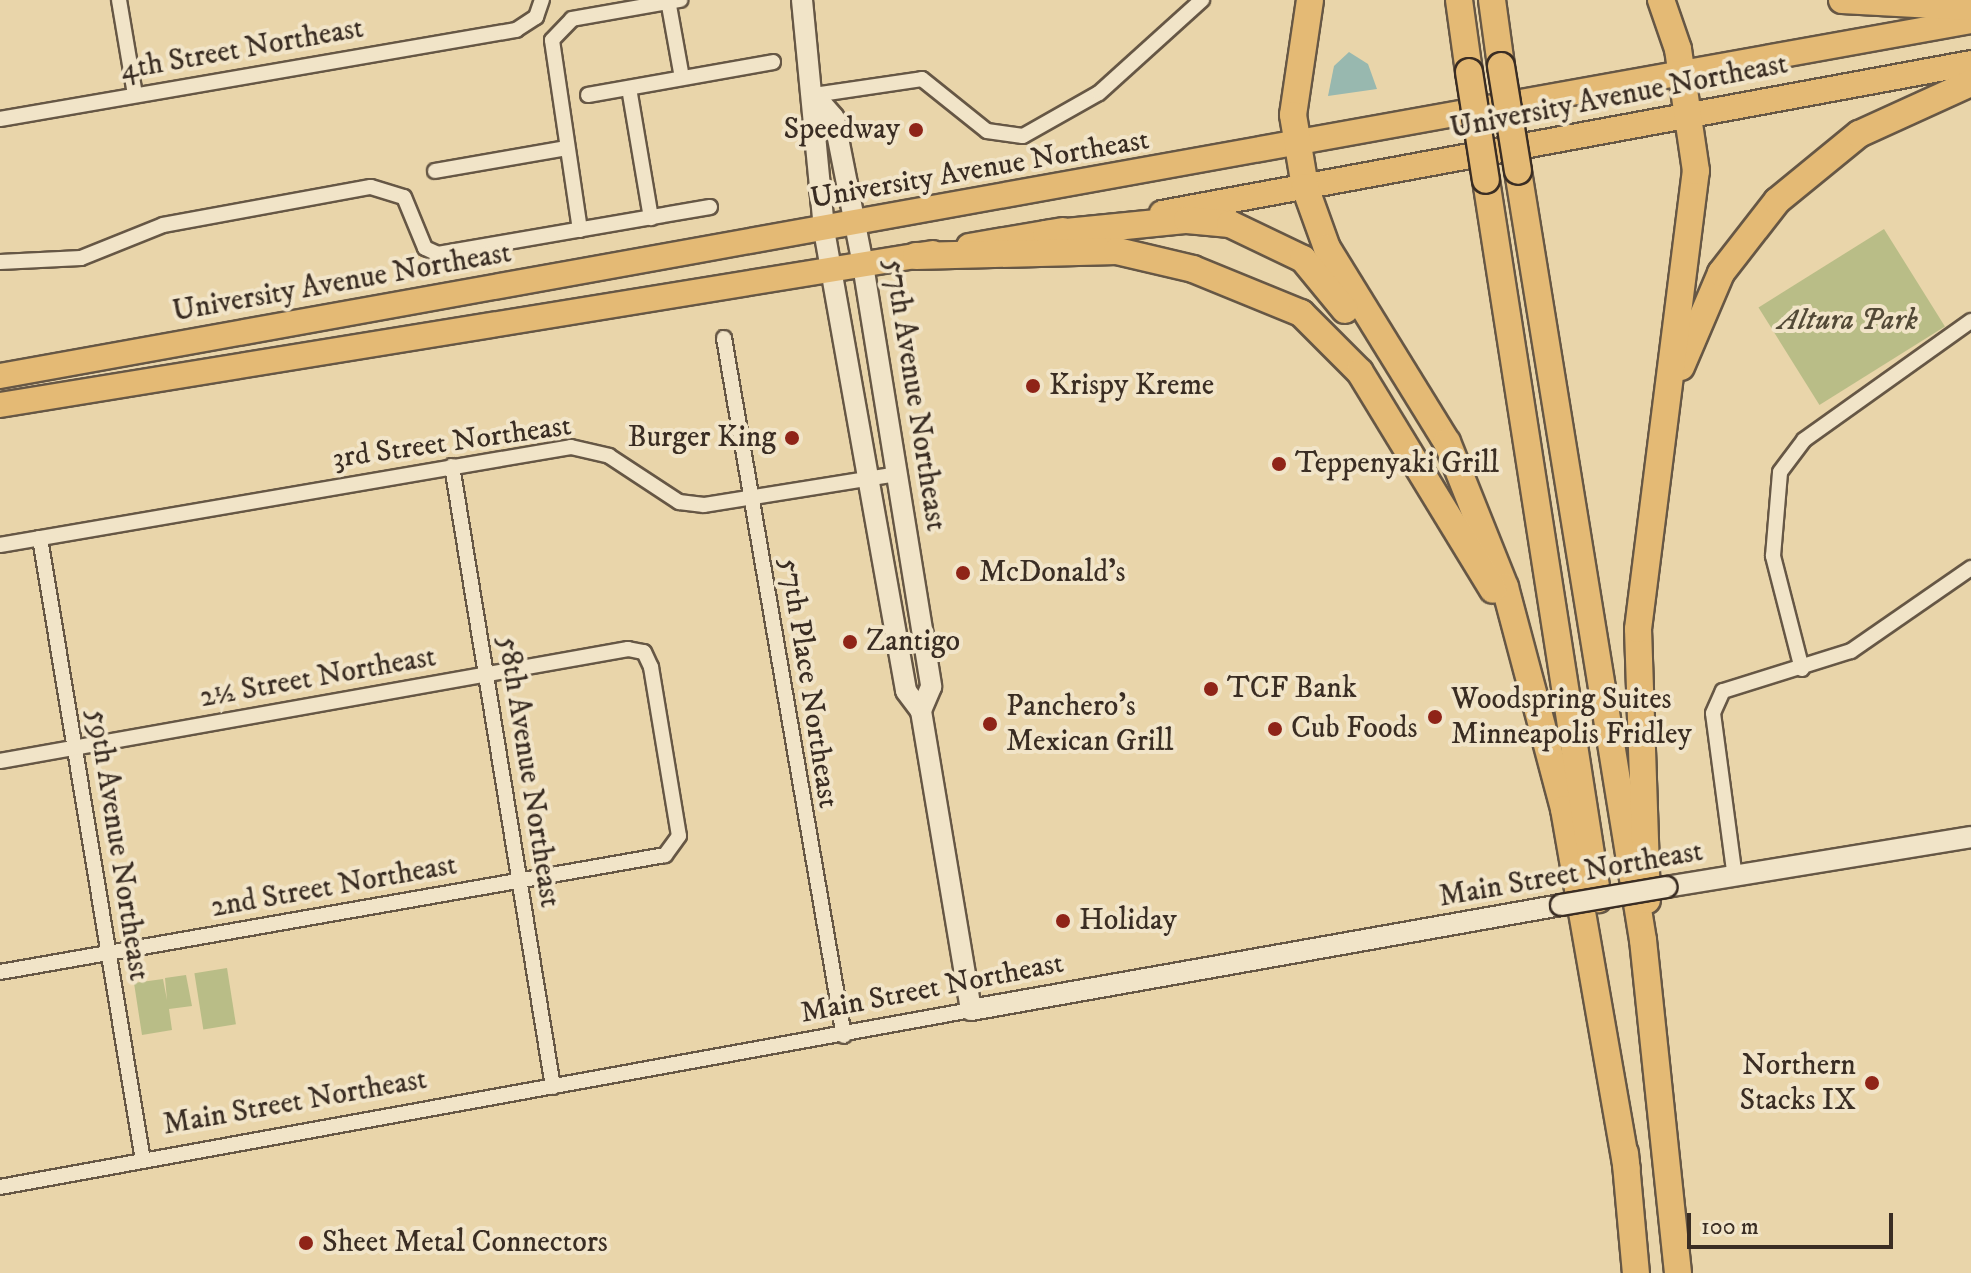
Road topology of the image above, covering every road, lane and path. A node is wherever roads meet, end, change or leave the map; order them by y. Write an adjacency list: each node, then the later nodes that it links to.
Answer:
1 (119, 0): 19 (street)
2 (542, 0): 19 (street, 4th Street Northeast)
3 (802, 0): 21 (street, 57th Avenue Northeast)
4 (1202, 0): 21 (street)
5 (1310, 0): 24 (highway)
6 (1459, 0): 68 (highway, bridge)
7 (1492, 0): 61 (highway, bridge)
8 (1661, 0): 16 (highway)
9 (1842, 0): 11 (highway)
10 (672, 1): 15 (street); 25 (street)
11 (1971, 7)
12 (1971, 21): 16 (main road, University Avenue Northeast)
13 (773, 62): 15 (street)
14 (1971, 63): 22 (main road, University Avenue Northeast)
15 (682, 78): 18 (street)
16 (1684, 78): 22 (highway); 24 (main road, University Avenue Northeast)
17 (1971, 83): 46 (highway)
18 (629, 88): 20 (street); 29 (street)
19 (135, 95): 23 (street, 4th Street Northeast)
20 (588, 95)
21 (814, 95): 30 (street, 57th Avenue Northeast); 32 (street, 57th Avenue Northeast)
22 (1691, 118): 27 (main road, University Avenue Northeast); 46 (highway)
23 (0, 119)
24 (1296, 146): 27 (highway); 30 (main road, University Avenue Northeast)
25 (567, 148): 26 (street); 31 (street)
26 (435, 171)
27 (1305, 187): 33 (main road, University Avenue Northeast); 49 (highway)
28 (710, 207): 29 (street)
29 (651, 218): 31 (street)
30 (856, 225): 32 (main road, University Avenue Northeast); 36 (street, 57th Avenue Northeast)
31 (580, 230): 35 (street)
32 (824, 230): 37 (street, 57th Avenue Northeast); 40 (main road, University Avenue Northeast)
33 (1046, 234): 34 (main road, University Avenue Northeast); 49 (highway)
34 (916, 256): 36 (main road, University Avenue Northeast); 53 (highway)
35 (0, 262)
36 (863, 265): 37 (main road, University Avenue Northeast); 43 (street, 57th Avenue Northeast)
37 (832, 269): 41 (main road, University Avenue Northeast); 44 (street, 57th Avenue Northeast)
38 (1971, 321): 51 (street)
39 (724, 338): 45 (street, 57th Place Northeast)
40 (0, 376)
41 (0, 405)
42 (452, 466): 45 (street, 3rd Street Northeast); 47 (street, 3rd Street Northeast); 52 (street, 58th Avenue Northeast)
43 (898, 474): 44 (street, 3rd Street Northeast); 54 (street, 57th Avenue Northeast)
44 (867, 478): 45 (street, 3rd Street Northeast); 54 (street, 57th Avenue Northeast)
45 (752, 500): 65 (street, 57th Place Northeast)
46 (1650, 524): 61 (highway)
47 (40, 538): 48 (street, 3rd Street Northeast); 55 (street, 59th Avenue Northeast)
48 (0, 545)
49 (1497, 564): 53 (highway)
50 (1968, 576): 51 (street)
51 (1802, 669): 59 (street)
52 (486, 674): 55 (street, 2½ Street Northeast); 58 (street, 2½ Street Northeast); 60 (street, 58th Avenue Northeast)
53 (1539, 701): 68 (highway)
54 (921, 711): 64 (street, 57th Avenue Northeast)
55 (74, 748): 56 (street, 2½ Street Northeast); 62 (street, 59th Avenue Northeast)
56 (0, 761)
57 (1971, 837): 59 (street, Main Street Northeast)
58 (676, 848): 60 (street, 2nd Street Northeast)
59 (1735, 878): 64 (street, Main Street Northeast, bridge)
60 (520, 880): 62 (street, 2nd Street Northeast); 66 (street, 58th Avenue Northeast)
61 (1643, 940): 71 (highway)
62 (109, 953): 63 (street, 2nd Street Northeast); 67 (street, 59th Avenue Northeast)
63 (0, 972)
64 (971, 1010): 65 (street, Main Street Northeast)
65 (844, 1036): 66 (street, Main Street Northeast)
66 (553, 1087): 67 (street, Main Street Northeast)
67 (143, 1161): 69 (street, Main Street Northeast)
68 (1627, 1169): 70 (highway)
69 (0, 1187)
70 (1636, 1273)
71 (1678, 1273)

